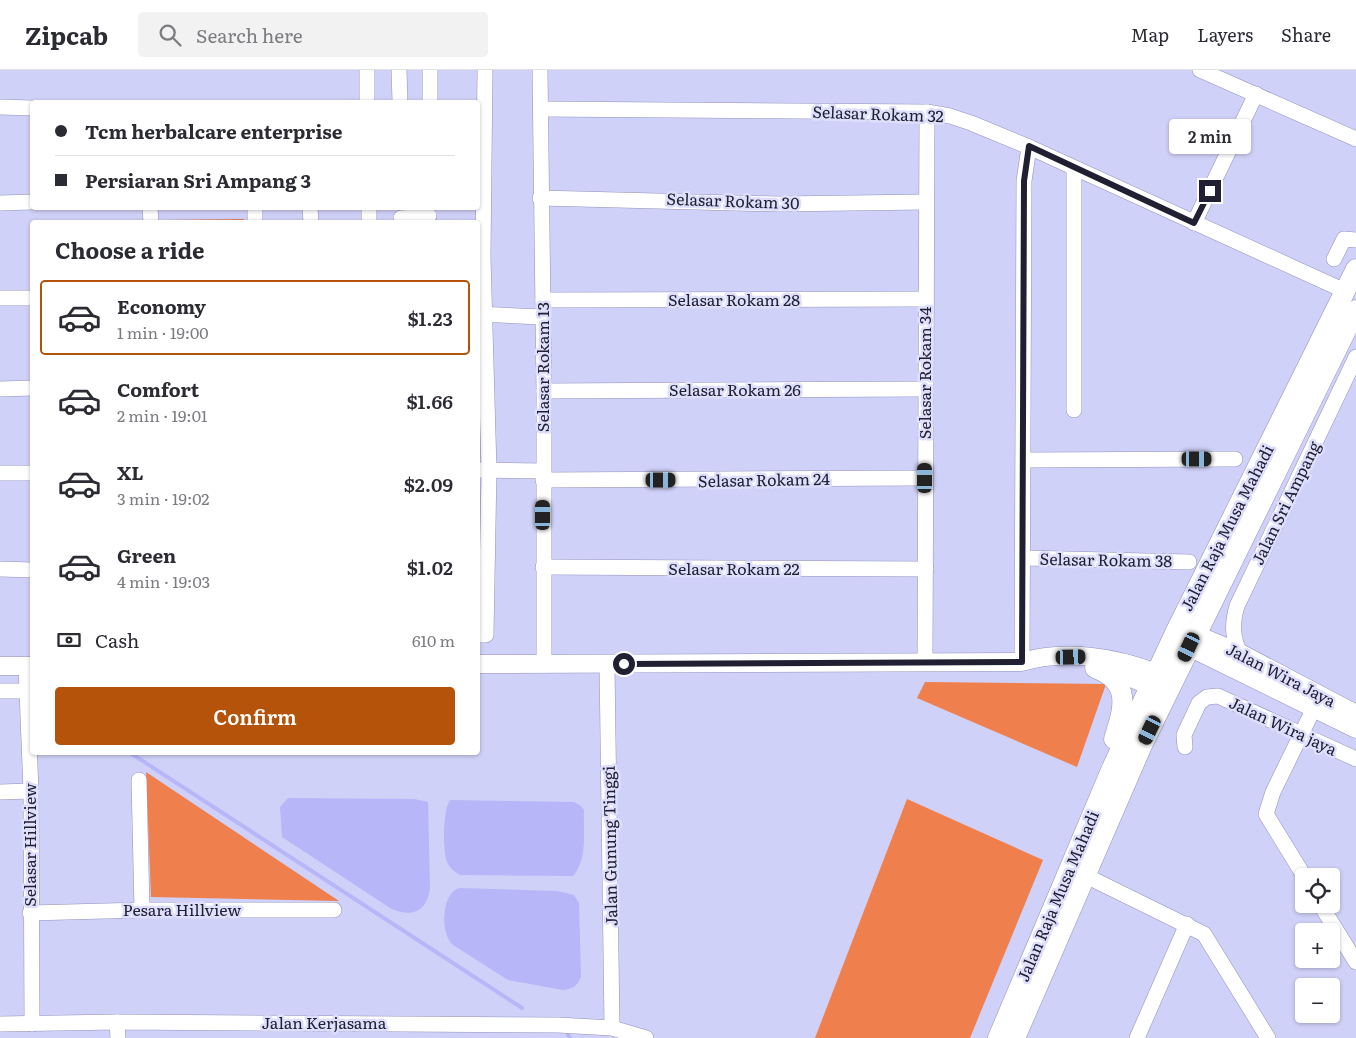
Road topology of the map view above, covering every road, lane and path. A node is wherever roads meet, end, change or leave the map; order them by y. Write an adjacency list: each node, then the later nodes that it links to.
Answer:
1 (368, 70): 8 (street)
2 (399, 70): 9 (street)
3 (430, 70): 10 (street)
4 (485, 70): 34 (street)
5 (540, 70): 13 (street, Selasar Rokam 13)
6 (1200, 70): 7 (street)
7 (1256, 94): 15 (street); 24 (street)
8 (367, 100)
9 (400, 100)
10 (430, 100)
11 (0, 107): 12 (street)
12 (30, 108)
13 (540, 109): 14 (street, Selasar Rokam 32); 18 (street, Selasar Rokam 13)
14 (927, 112): 16 (street, Selasar Rokam 32); 20 (street, Selasar Rokam 34)
15 (1356, 139)
16 (1029, 146): 17 (street, Selasar Rokam 32); 43 (street)
17 (1074, 169): 24 (street, Selasar Rokam 32); 41 (street)
18 (540, 198): 20 (street, Selasar Rokam 30); 32 (street, Selasar Rokam 13)
19 (30, 202): 21 (street)
20 (925, 202): 31 (street, Selasar Rokam 34)
21 (0, 203)
22 (429, 215): 23 (street)
23 (401, 216)
24 (1194, 223): 28 (street, Selasar Rokam 32)
25 (1356, 240): 26 (street)
26 (1334, 259)
27 (1356, 269): 28 (main road, Jalan Raja Musa Mahadi)
28 (1337, 288): 55 (main road, Jalan Raja Musa Mahadi)
29 (0, 298): 30 (street)
30 (30, 298)
31 (926, 299): 32 (street, Selasar Rokam 28); 39 (street, Selasar Rokam 34)
32 (543, 300): 35 (street, Selasar Rokam 13)
33 (1356, 310): 57 (main road, Jalan Raja Musa Mahadi)
34 (481, 314): 35 (street); 44 (street)
35 (542, 317): 40 (street, Selasar Rokam 13)
36 (1356, 357): 58 (street, Jalan Sri Ampang)
37 (30, 388): 38 (street)
38 (0, 389)
39 (925, 389): 40 (street, Selasar Rokam 26); 48 (street, Selasar Rokam 34)
40 (544, 391): 47 (street, Selasar Rokam 13)
41 (1074, 410)
42 (1235, 459): 43 (street)
43 (1024, 460): 49 (street)
44 (483, 470): 47 (street, Selasar Rokam 24); 56 (street)
45 (0, 473): 46 (street)
46 (30, 473)
47 (543, 475): 48 (street, Selasar Rokam 24); 51 (street, Selasar Rokam 13)
48 (925, 478): 53 (street, Selasar Rokam 34)
49 (1024, 558): 50 (street, Selasar Rokam 38); 59 (street)
50 (1189, 562)
51 (543, 567): 53 (street, Selasar Rokam 22); 63 (street, Selasar Rokam 13)
52 (0, 569): 54 (street)
53 (926, 569): 60 (street, Selasar Rokam 34)
54 (30, 570)
55 (1176, 631): 57 (street, Jalan Wira Jaya); 67 (main road, Jalan Raja Musa Mahadi)
56 (482, 635)
57 (1193, 641): 58 (street, Jalan Wira Jaya); 67 (main road); 70 (main road, Jalan Raja Musa Mahadi); 71 (street, Jalan Wira Jaya)
58 (1240, 653): 72 (street, Jalan Wira Jaya)
59 (1022, 662): 60 (street); 66 (street); 67 (street)
60 (925, 663): 62 (street)
61 (480, 664): 63 (street)
62 (607, 664): 63 (street); 92 (street, Jalan Gunung Tinggi)
63 (544, 665)
64 (0, 666): 65 (street)
65 (29, 666): 69 (street, Selasar Hillview)
66 (1095, 668): 67 (street); 77 (main road)
67 (1155, 681): 70 (main road); 77 (main road, Jalan Raja Musa Mahadi)
68 (0, 691): 69 (street)
69 (27, 691): 79 (street, Selasar Hillview)
70 (1162, 704): 82 (main road, Jalan Raja Musa Mahadi)
71 (1314, 708): 73 (street, Jalan Wira Jaya); 74 (street)
72 (1356, 714)
73 (1356, 730)
74 (1301, 734): 75 (street, Jalan Wira jaya); 76 (street, Jalan Wira jaya); 81 (street)
75 (1185, 747)
76 (1356, 760)
77 (1112, 768): 82 (main road, Jalan Raja Musa Mahadi)
78 (139, 780): 83 (street)
79 (31, 791): 80 (street); 85 (street, Selasar Hillview)
80 (0, 792)
81 (1299, 868)
82 (1077, 872): 87 (street); 95 (main road, Jalan Raja Musa Mahadi); 96 (main road, Jalan Raja Musa Mahadi)
83 (142, 910): 84 (street, Pesara Hillview); 85 (street, Pesara Hillview)
84 (334, 910)
85 (30, 913): 91 (street, Selasar Hillview)
86 (1326, 913): 88 (street)
87 (1187, 924): 97 (street); 98 (street)
88 (1356, 962)
89 (117, 1022): 91 (street, Jalan Kerjasama); 92 (street, Jalan Kerjasama); 93 (street)
90 (0, 1024): 91 (street, Jalan Kerjasama)
91 (32, 1024)
92 (612, 1028): 94 (street, Jalan Kerjasama)
93 (118, 1038)
94 (646, 1038)
95 (998, 1038)
96 (1015, 1038)
97 (1137, 1038)
98 (1268, 1038)

